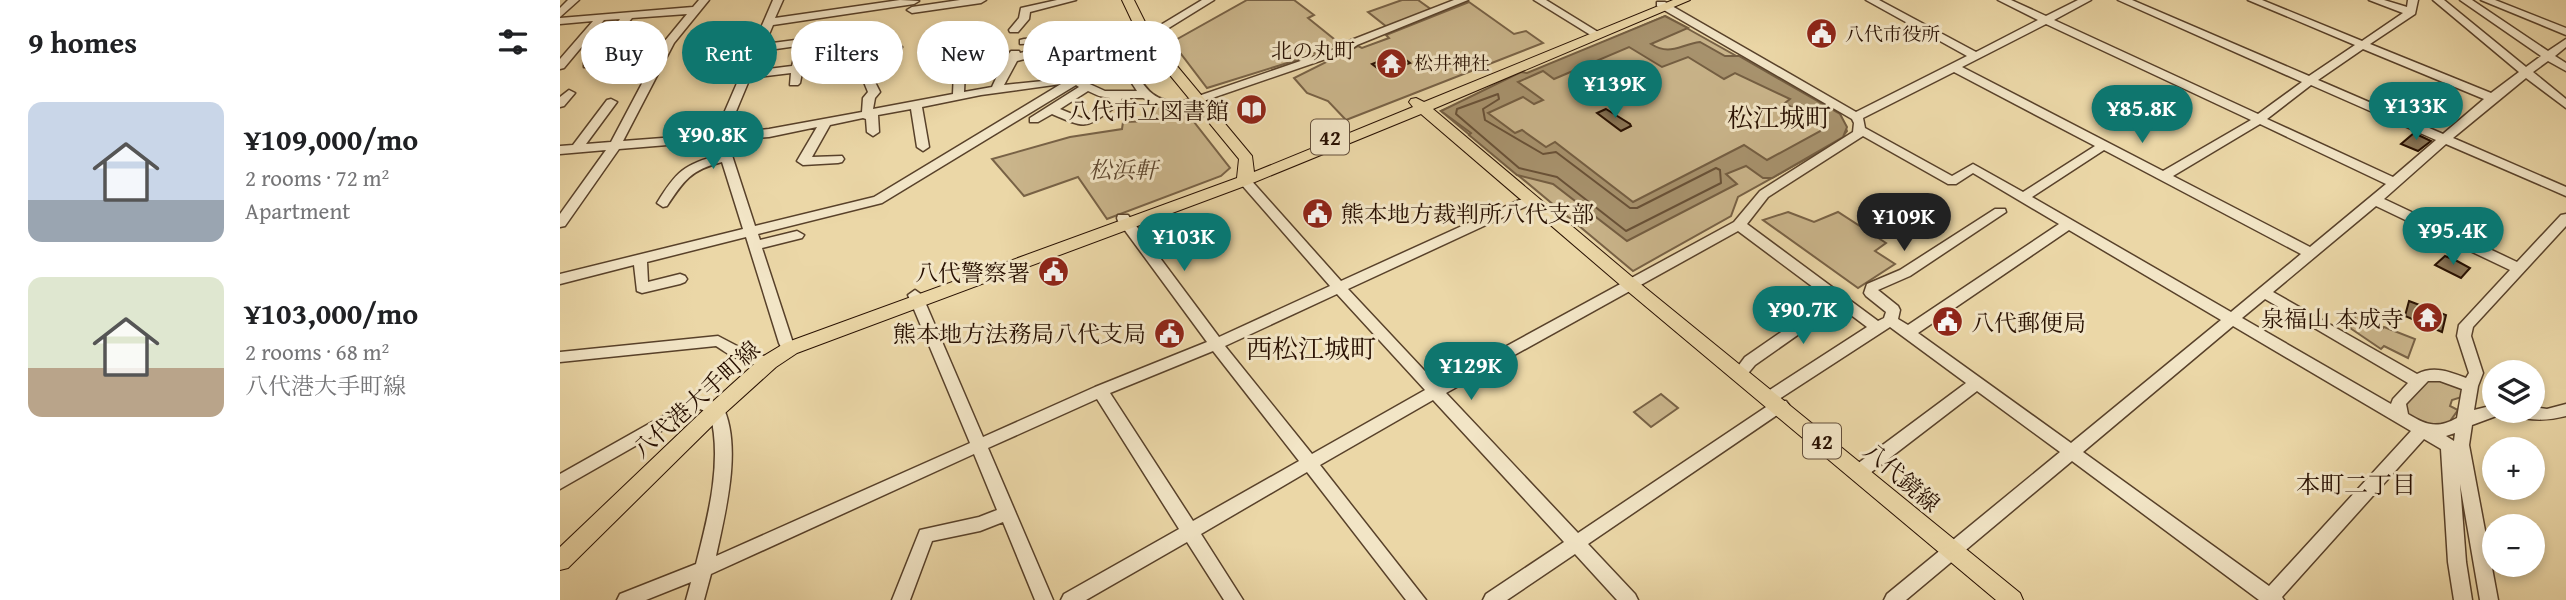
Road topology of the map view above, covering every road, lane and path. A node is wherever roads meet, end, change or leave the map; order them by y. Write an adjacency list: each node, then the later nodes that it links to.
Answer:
1 (574, 0): 28 (street)
2 (672, 0): 26 (street)
3 (704, 0): 25 (street)
4 (778, 0): 33 (street)
5 (981, 0): 24 (street)
6 (1071, 0): 39 (street)
7 (1119, 0): 35 (main road)
8 (1128, 0): 36 (main road)
9 (1209, 0): 37 (street)
10 (1463, 0): 66 (street)
11 (1539, 0): 40 (street)
12 (1684, 0): 23 (main road)
13 (1871, 0): 47 (street)
14 (2003, 0): 38 (street)
15 (2086, 0): 38 (street)
16 (2123, 0): 53 (street)
17 (2253, 0): 44 (street)
18 (2374, 0): 27 (street)
19 (2413, 0): 27 (street)
20 (2438, 0): 52 (street)
21 (2465, 0): 45 (street)
22 (2491, 1): 41 (street)
23 (1666, 4): 40 (main road); 71 (main road); 77 (street)
24 (912, 7): 34 (street)
25 (695, 10): 26 (street); 81 (street)
26 (662, 12): 29 (street)
27 (2411, 12): 44 (street)
28 (560, 14)
29 (629, 15): 30 (street); 32 (street)
30 (600, 18): 31 (street); 49 (street)
31 (560, 21)
32 (624, 21)
33 (769, 21)
34 (777, 21)
35 (1132, 21)
36 (1136, 21)
37 (1173, 21)
38 (2048, 21): 47 (street); 75 (street)
39 (1014, 30)
40 (1593, 32): 71 (main road)
41 (2566, 32)
42 (2566, 42): 45 (street)
43 (1023, 44): 48 (street)
44 (2365, 46): 53 (street); 65 (street)
45 (2549, 55): 51 (street); 52 (street)
46 (1023, 56): 48 (street)
47 (1976, 57): 50 (street)
48 (1010, 59): 60 (street)
49 (560, 66)
50 (1955, 68): 77 (street); 82 (street)
51 (2566, 68)
52 (2526, 72): 65 (street); 69 (street)
53 (2308, 82): 75 (street); 80 (street)
54 (742, 84): 79 (street)
55 (871, 84): 73 (street)
56 (959, 84): 64 (street)
57 (1081, 84): 60 (street); 62 (street); 72 (street); 103 (street)
58 (1138, 84): 63 (street)
59 (1179, 84): 66 (main road)
60 (998, 89): 64 (street)
61 (569, 93): 68 (street)
62 (1116, 94): 63 (street); 72 (street)
63 (1145, 95): 66 (street)
64 (958, 97): 70 (street)
65 (2492, 98): 80 (street)
66 (1192, 101): 89 (main road)
67 (611, 102): 84 (street)
68 (560, 104)
69 (2566, 105)
70 (916, 106): 73 (street); 83 (street)
71 (1414, 107): 89 (main road, 42); 95 (main road, 八代鏡線 / 42); 109 (main road, 八代鏡線 / 42)
72 (1051, 109): 74 (street)
73 (869, 115): 76 (street); 78 (street)
74 (1034, 120)
75 (2258, 121): 88 (street); 90 (street)
76 (825, 124): 79 (street); 87 (street)
77 (1859, 124): 92 (street); 101 (street)
78 (873, 132)
79 (720, 136): 81 (street); 86 (street)
80 (2442, 141): 90 (street); 91 (street)
81 (616, 144): 84 (street); 99 (street)
82 (2104, 145): 88 (street); 92 (street)
83 (923, 147)
84 (577, 148): 85 (street)
85 (560, 150)
86 (726, 157): 94 (street); 103 (street)
87 (838, 159)
88 (2166, 175): 104 (street)
89 (1244, 177): 98 (main road, 八代港大手町線); 110 (street)
90 (2393, 183): 93 (street)
91 (2566, 192)
92 (2024, 197): 100 (street)
93 (2375, 200): 104 (street); 106 (street)
94 (663, 203)
95 (1523, 203): 109 (main road, 八代鏡線 / 42); 110 (street)
96 (2000, 212): 115 (street)
97 (2566, 218): 106 (street)
98 (1124, 221): 112 (main road, 八代港大手町線); 118 (street)
99 (560, 223)
100 (2068, 224): 114 (street); 116 (street)
101 (1739, 225): 109 (street); 113 (street)
102 (797, 235): 103 (street)
103 (753, 239): 105 (street); 117 (street)
104 (2310, 253): 111 (street)
105 (640, 260): 107 (street); 108 (street)
106 (2520, 269): 124 (street)
107 (560, 279)
108 (680, 279)
109 (1631, 285): 121 (main road, 八代鏡線 / 42); 126 (street)
110 (1338, 287): 118 (street); 126 (street)
111 (2263, 292): 114 (street); 122 (street)
112 (916, 298): 117 (main road, 八代港大手町線); 128 (main road, 八代港大手町線); 135 (street)
113 (1838, 298): 115 (street); 121 (street)
114 (2230, 318): 131 (street); 136 (street)
115 (1884, 324): 116 (street); 127 (street)
116 (1908, 333): 123 (street)
117 (786, 343): 120 (main road, 八代港大手町線)
118 (1216, 344): 125 (street); 137 (street)
119 (560, 357): 120 (street)
120 (759, 360): 128 (main road, 八代港大手町線)
121 (1740, 373): 127 (main road, 八代鏡線 / 42)
122 (2418, 381): 124 (street); 131 (street)
123 (1975, 384): 136 (street); 138 (street)
124 (2470, 386): 133 (street)
125 (1100, 391): 135 (street); 141 (street)
126 (1436, 391): 137 (street); 142 (street)
127 (1775, 401): 138 (main road, 八代鏡線 / 42); 142 (street)
128 (714, 407): 139 (street); 143 (main road, 八代港大手町線); 145 (main road, 八代港大手町線); 146 (street)
129 (2566, 410): 132 (street)
130 (2482, 412): 133 (street)
131 (2400, 414): 134 (street)
132 (2545, 415)
133 (2463, 420): 134 (street); 160 (street)
134 (2422, 430): 147 (street); 159 (street)
135 (976, 445): 140 (street); 146 (street)
136 (2070, 453): 144 (street); 147 (street)
137 (1312, 462): 141 (street); 154 (street)
138 (1859, 472): 144 (main road, 八代鏡線 / 42)
139 (560, 482)
140 (1005, 514): 150 (street); 151 (street)
141 (1189, 533): 152 (street); 153 (street)
142 (1577, 543): 155 (street); 156 (street)
143 (560, 549)
144 (1951, 551): 157 (street); 158 (main road, 八代鏡線 / 42)
145 (560, 561)
146 (704, 569): 148 (street); 149 (street)
147 (2271, 599)
148 (626, 600)
149 (695, 600)
150 (901, 600)
151 (1044, 600)
152 (1070, 600)
153 (1234, 600)
154 (1417, 600)
155 (1492, 600)
156 (1629, 600)
157 (1893, 600)
158 (2012, 600)
159 (2463, 600)
160 (2489, 600)

